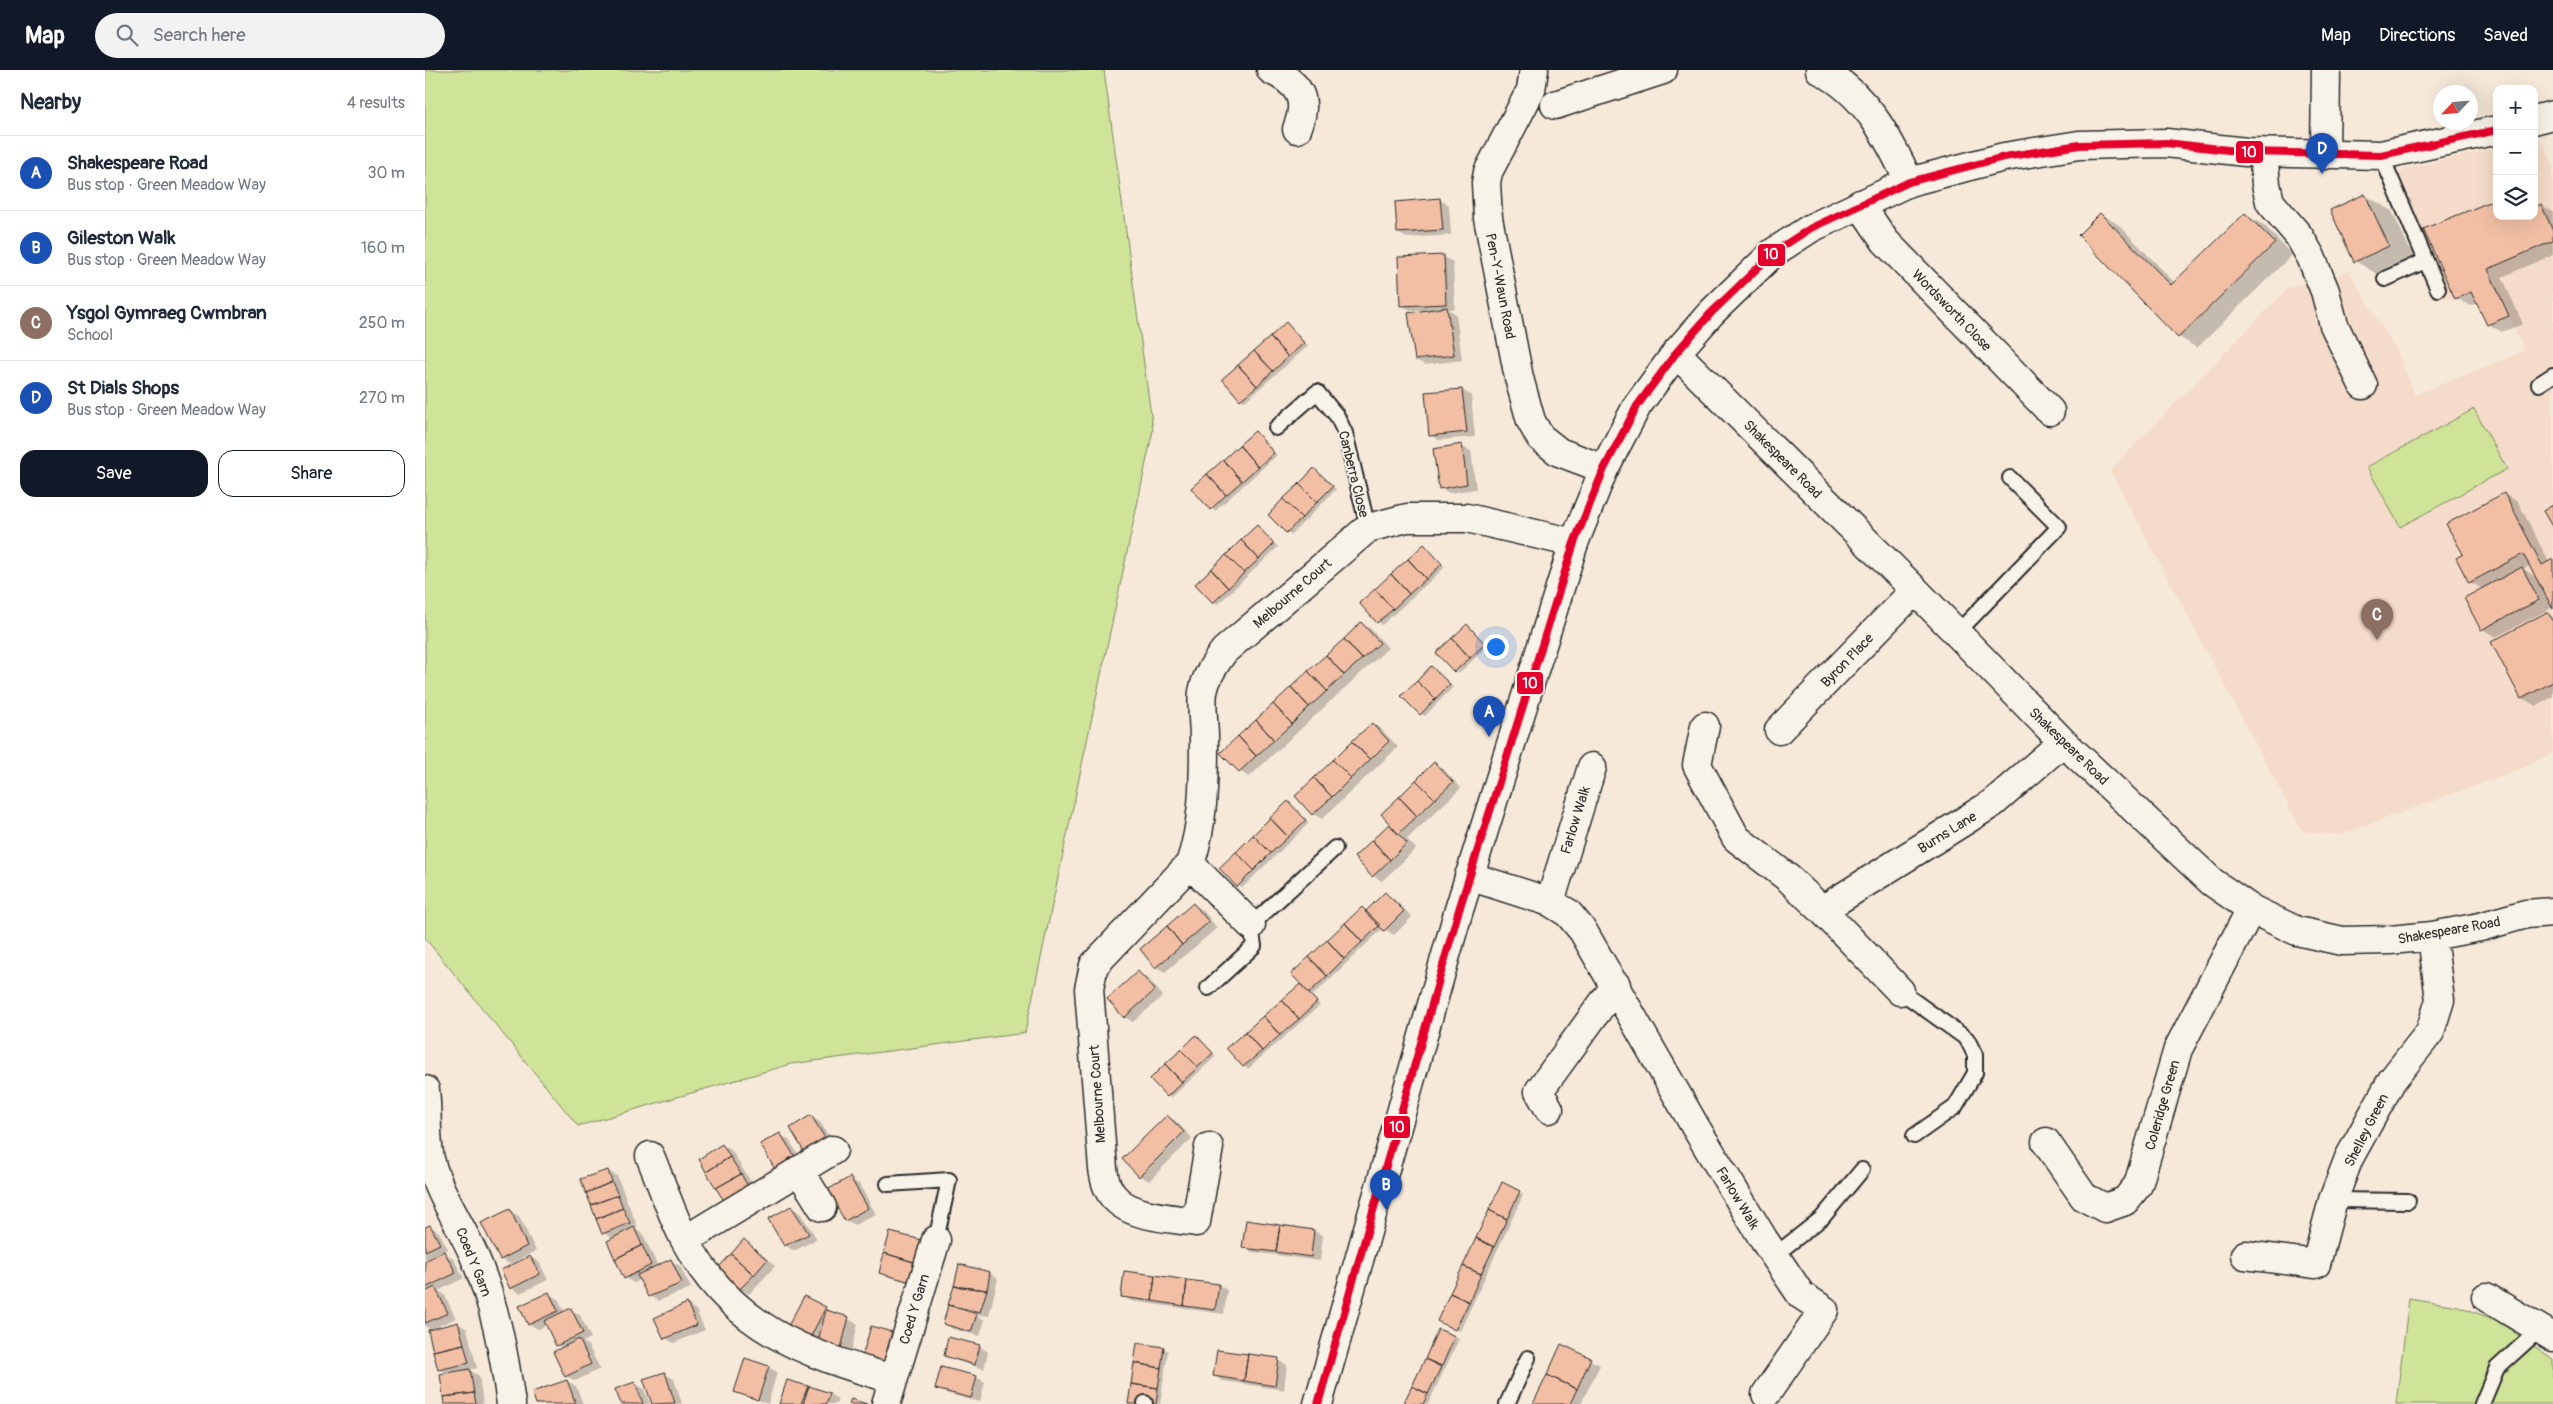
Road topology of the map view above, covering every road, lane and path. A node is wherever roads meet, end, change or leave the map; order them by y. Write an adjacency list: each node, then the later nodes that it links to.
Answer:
1 (1271, 70): 9 (street)
2 (1534, 70): 25 (street, Pen-Y-Waun Road)
3 (1663, 70): 6 (street)
4 (1820, 70): 14 (street)
5 (2326, 70): 12 (street)
6 (1555, 106)
7 (2553, 115): 8 (street)
8 (2538, 119)
9 (1297, 129)
10 (2493, 131): 13 (street)
11 (2263, 153): 12 (street); 14 (street); 22 (street)
12 (2325, 155): 13 (street)
13 (2381, 155): 16 (lane)
14 (1909, 182): 15 (street)
15 (1860, 204): 19 (street); 23 (street, Wordsworth Close)
16 (2425, 261): 17 (lane); 18 (lane)
17 (2385, 279)
18 (2438, 289)
19 (1676, 353): 25 (street); 29 (street, Shakespeare Road)
20 (2553, 375): 21 (lane)
21 (2539, 384)
22 (2363, 385)
23 (2050, 411)
24 (1276, 428): 27 (lane, Canberra Close)
25 (1604, 469): 28 (street)
26 (2011, 478): 30 (lane)
27 (1368, 528): 28 (street, Melbourne Court); 36 (street, Melbourne Court)
28 (1574, 542): 37 (street)
29 (1915, 590): 30 (street, Shakespeare Road); 32 (street, Byron Place)
30 (1957, 633): 33 (street, Shakespeare Road)
31 (1705, 726): 40 (street)
32 (1779, 730)
33 (2063, 742): 39 (street, Shakespeare Road); 40 (street, Burns Lane)
34 (1592, 767): 38 (street, Farlow Walk)
35 (1335, 848): 42 (lane)
36 (1190, 864): 42 (street); 52 (street, Melbourne Court)
37 (1469, 876): 38 (street, Farlow Walk); 71 (street)
38 (1550, 902): 44 (street, Farlow Walk)
39 (2251, 909): 43 (street, Shakespeare Road); 51 (street, Coleridge Green)
40 (1822, 910): 46 (street)
41 (2553, 912): 43 (street, Shakespeare Road)
42 (1251, 925): 45 (lane)
43 (2431, 936): 58 (street, Shelley Green)
44 (1616, 985): 48 (street); 63 (street, Farlow Walk)
45 (1208, 988)
46 (1900, 991): 50 (lane)
47 (425, 1090): 49 (street, Coed Y Garn)
48 (1549, 1109)
49 (426, 1123): 70 (street, Coed Y Garn)
50 (1914, 1136)
51 (2046, 1142)
52 (1209, 1147)
53 (833, 1150): 55 (street)
54 (650, 1156): 61 (street, Coed Y Garn)
55 (799, 1170): 60 (street); 61 (street)
56 (1862, 1170): 63 (lane)
57 (889, 1184): 62 (lane)
58 (2333, 1200): 59 (lane); 64 (street, Shelley Green)
59 (2408, 1201)
60 (822, 1207)
61 (685, 1240): 68 (street, Coed Y Garn)
62 (935, 1240): 68 (street, Coed Y Garn)
63 (1775, 1255): 69 (street, Farlow Walk)
64 (2245, 1255)
65 (2486, 1297): 66 (street)
66 (2547, 1333): 73 (lane)
67 (1529, 1358): 72 (lane)
68 (890, 1391)
69 (1766, 1394)
70 (511, 1404)
71 (1318, 1404)
72 (1507, 1404)
73 (2482, 1404)

